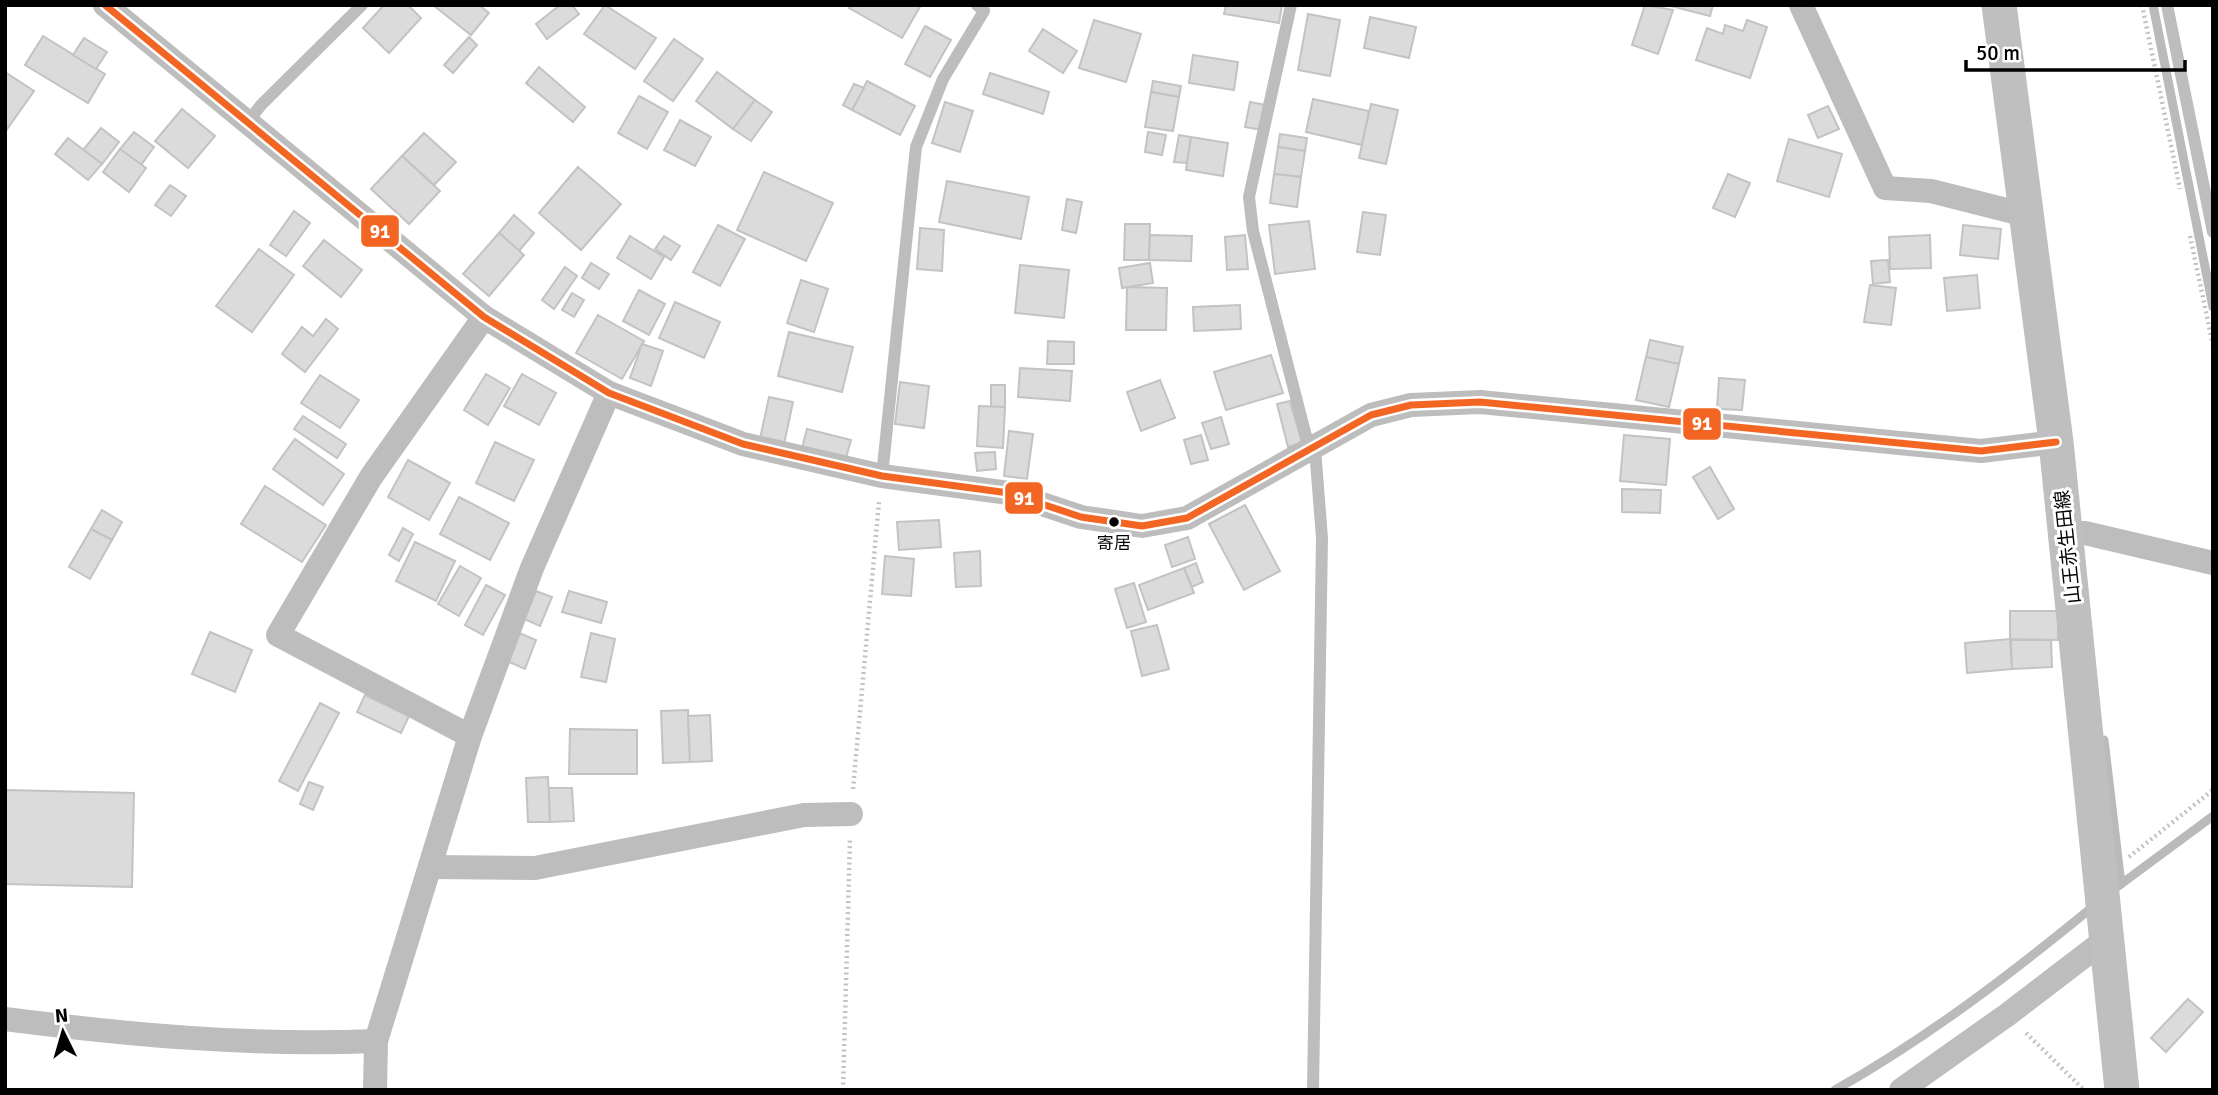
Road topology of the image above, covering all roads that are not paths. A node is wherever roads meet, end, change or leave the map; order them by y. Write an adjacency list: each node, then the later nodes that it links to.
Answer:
1 (105, 5): 8 (street)
2 (362, 5): 8 (lane)
3 (977, 5): 15 (lane)
4 (1291, 5): 14 (lane)
5 (1801, 5): 9 (street)
6 (1999, 5): 9 (main road, 山王赤生田線)
7 (2167, 5): 10 (lane)
8 (247, 122): 11 (street)
9 (2026, 215): 13 (main road, 山王赤生田線)
10 (2213, 232)
11 (484, 317): 12 (street); 18 (street)
12 (609, 393): 15 (street); 18 (street)
13 (2056, 442): 14 (street); 16 (main road, 山王赤生田線)
14 (1315, 449): 15 (street); 25 (lane)
15 (882, 476)
16 (2066, 533): 17 (street); 21 (main road, 山王赤生田線)
17 (2213, 563)
18 (470, 736): 20 (street)
19 (851, 814): 20 (street)
20 (430, 867): 23 (street)
21 (2109, 937): 26 (street); 27 (main road, 山王赤生田線)
22 (5, 1019): 23 (street)
23 (376, 1041): 24 (street)
24 (375, 1090)
25 (1313, 1090)
26 (1901, 1090)
27 (2122, 1090)

